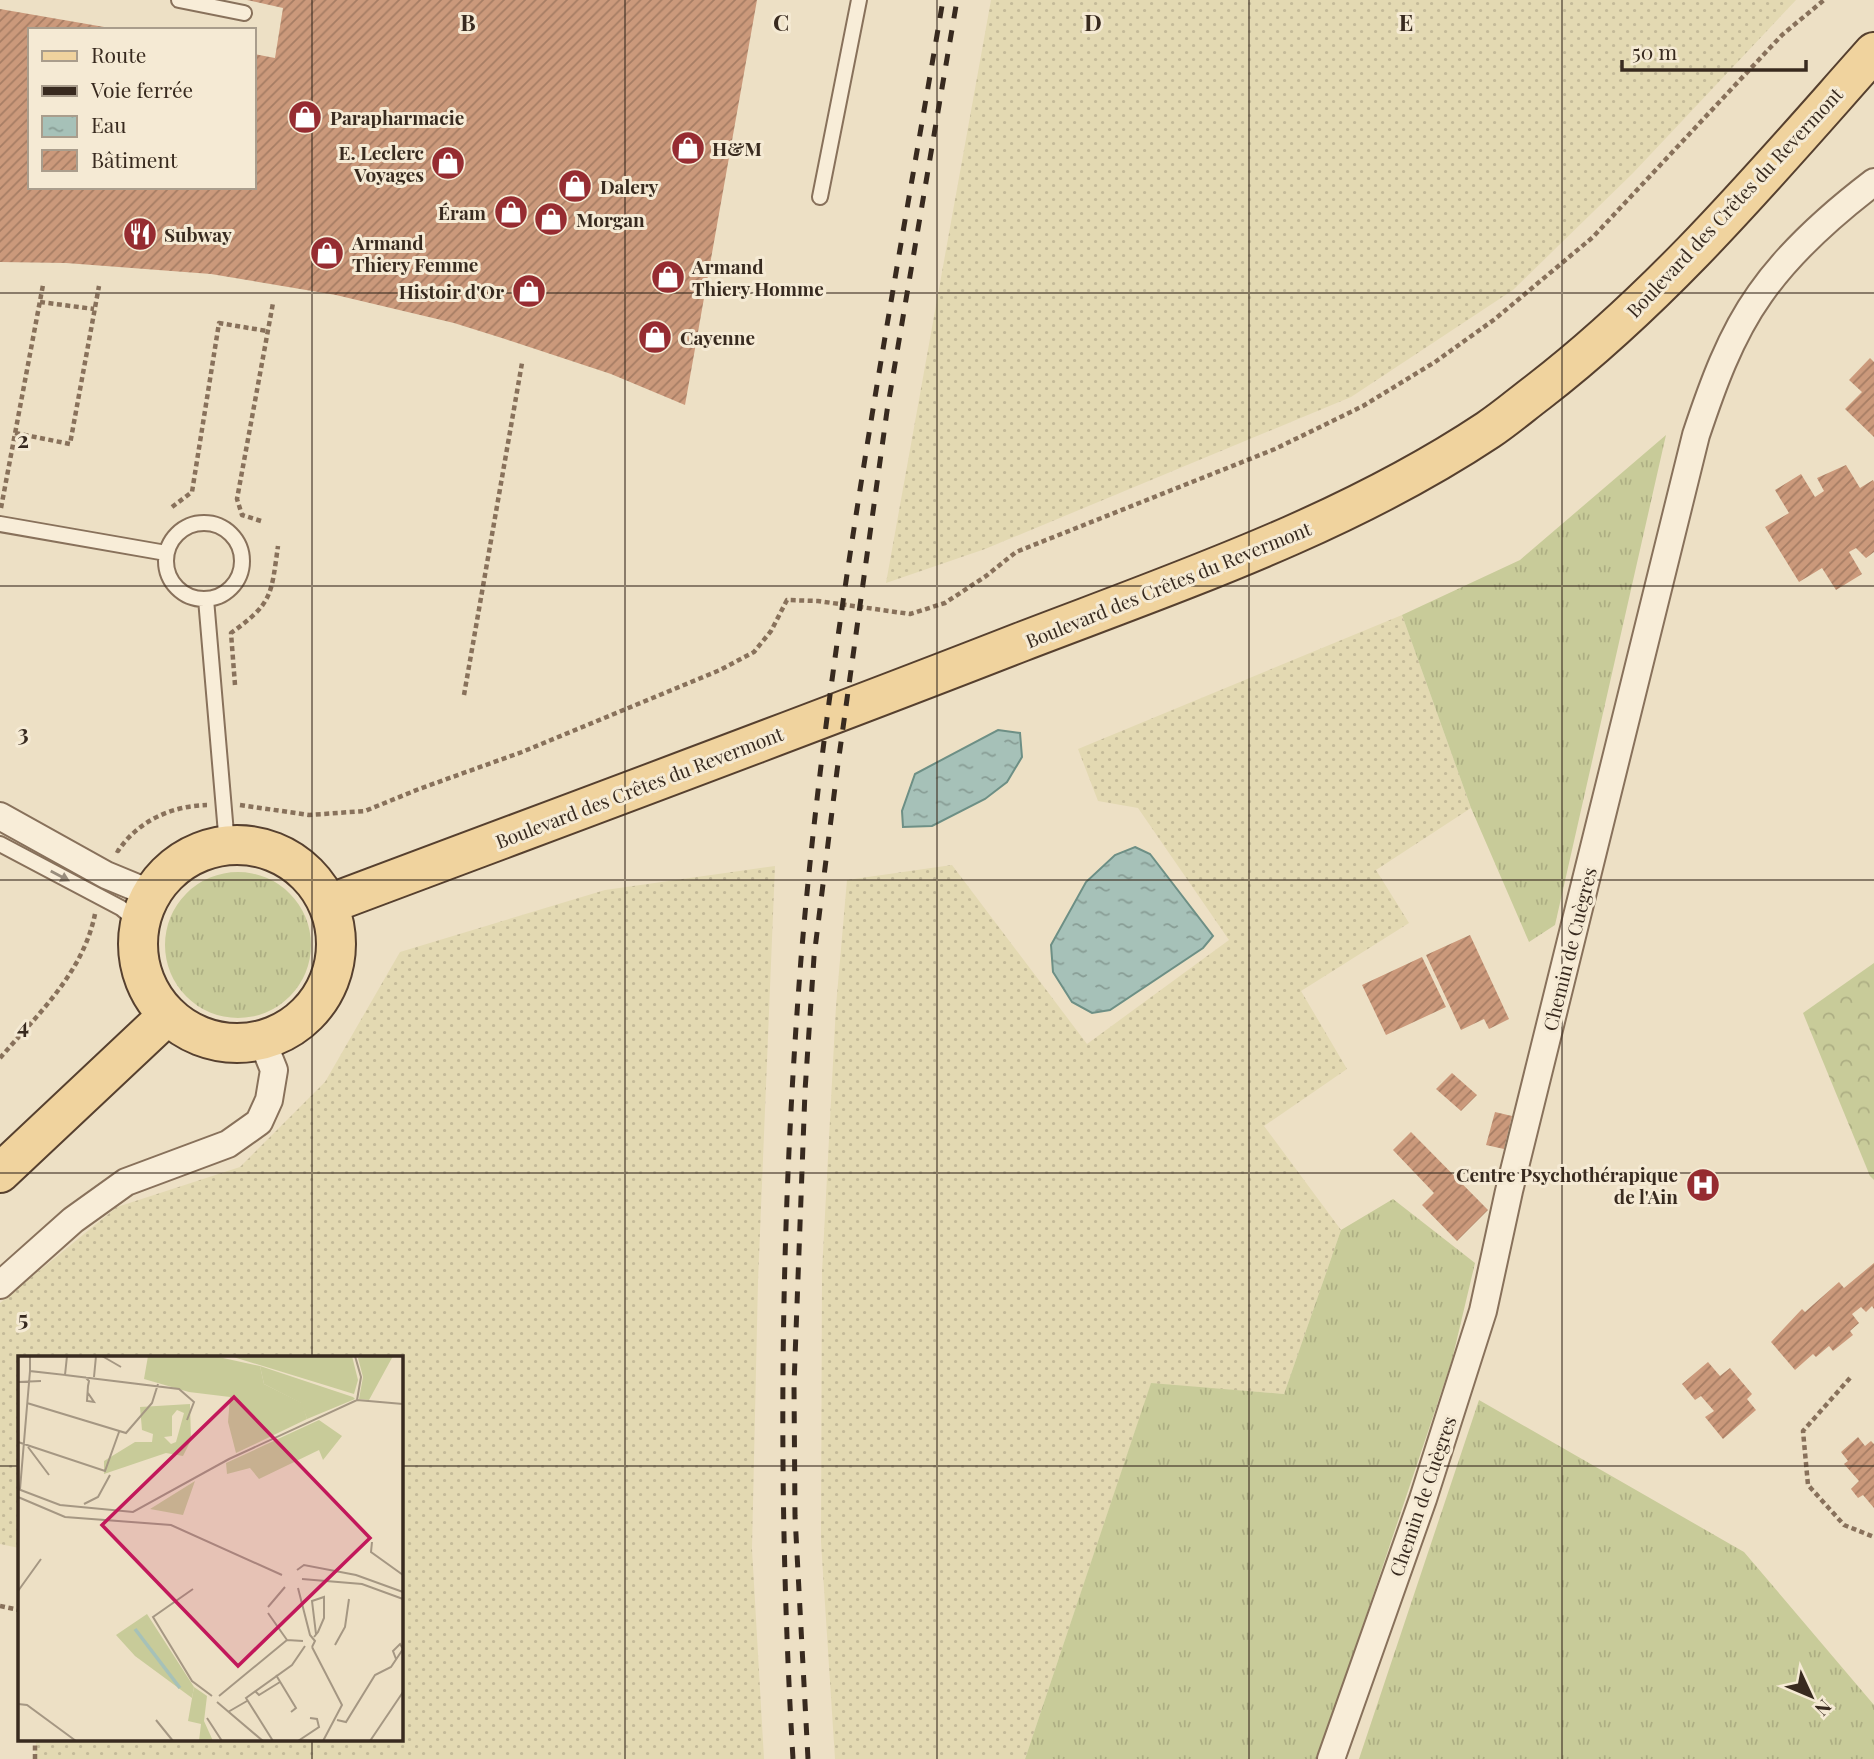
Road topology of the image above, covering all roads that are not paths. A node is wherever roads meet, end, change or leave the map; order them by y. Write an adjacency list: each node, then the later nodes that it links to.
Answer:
1 (178, 0): 3 (lane)
2 (859, 0): 6 (lane)
3 (244, 13)
4 (1874, 52): 13 (main road, Boulevard des Crêtes du Revermont)
5 (1874, 182): 19 (street, Chemin de Cuègres)
6 (820, 197)
7 (0, 524): 8 (lane)
8 (166, 553): 9 (lane); 9 (lane)
9 (206, 599): 12 (lane)
10 (0, 816): 14 (street)
11 (0, 844): 14 (lane, one-way to 14)
12 (227, 845): 13 (main road); 14 (main road)
13 (329, 904): 16 (main road)
14 (146, 909): 15 (main road)
15 (168, 1015): 16 (main road); 17 (main road)
16 (262, 1040): 18 (street)
17 (0, 1173)
18 (0, 1285)
19 (1331, 1759)

